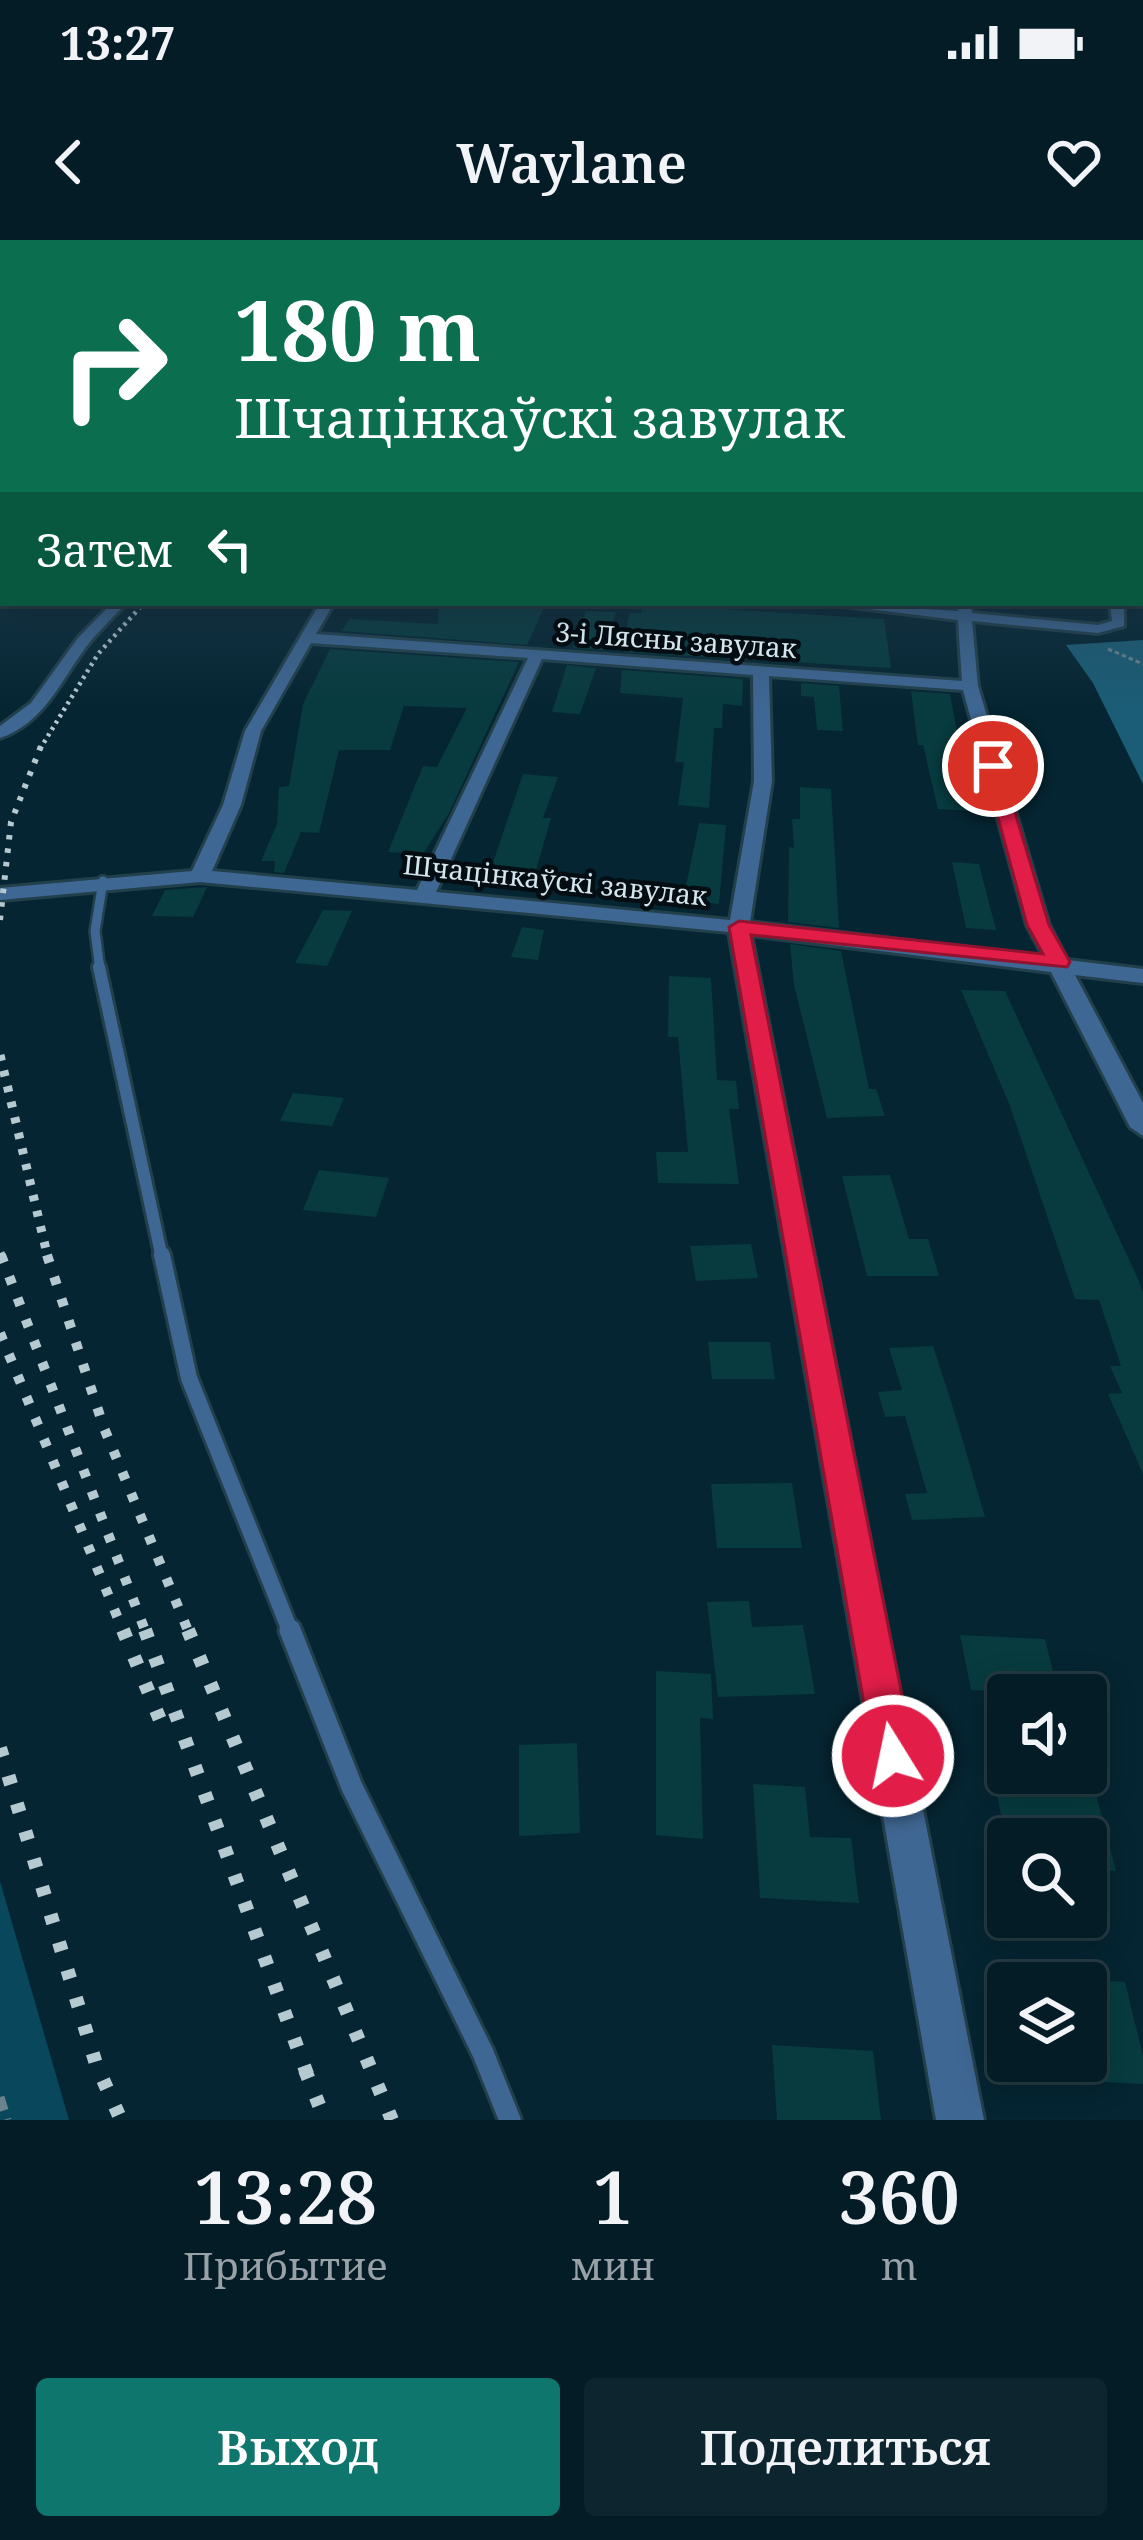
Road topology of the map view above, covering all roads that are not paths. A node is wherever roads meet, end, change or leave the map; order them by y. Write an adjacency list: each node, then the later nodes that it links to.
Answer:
1 (116, 606): 10 (street)
2 (325, 606): 6 (street)
3 (910, 606): 5 (street)
4 (1117, 606): 5 (street)
5 (965, 608): 9 (street)
6 (307, 638): 7 (street, 3-і Лясны завулак); 11 (street)
7 (537, 655): 8 (street, 3-і Лясны завулак); 14 (street)
8 (761, 671): 9 (street, 3-і Лясны завулак); 15 (street)
9 (970, 686): 16 (street)
10 (0, 733)
11 (200, 876): 12 (street, Шчацінкаўскі завулак); 14 (street, Шчацінкаўскі завулак)
12 (103, 881): 13 (street, Шчацінкаўскі завулак); 19 (lane)
13 (0, 894)
14 (425, 894): 15 (street, Шчацінкаўскі завулак)
15 (739, 927): 16 (street, Шчацінкаўскі завулак); 20 (street)
16 (1059, 962): 17 (street, Шчацінкаўскі завулак); 18 (street)
17 (1143, 976)
18 (1143, 1127)
19 (510, 2120)
20 (960, 2120)

